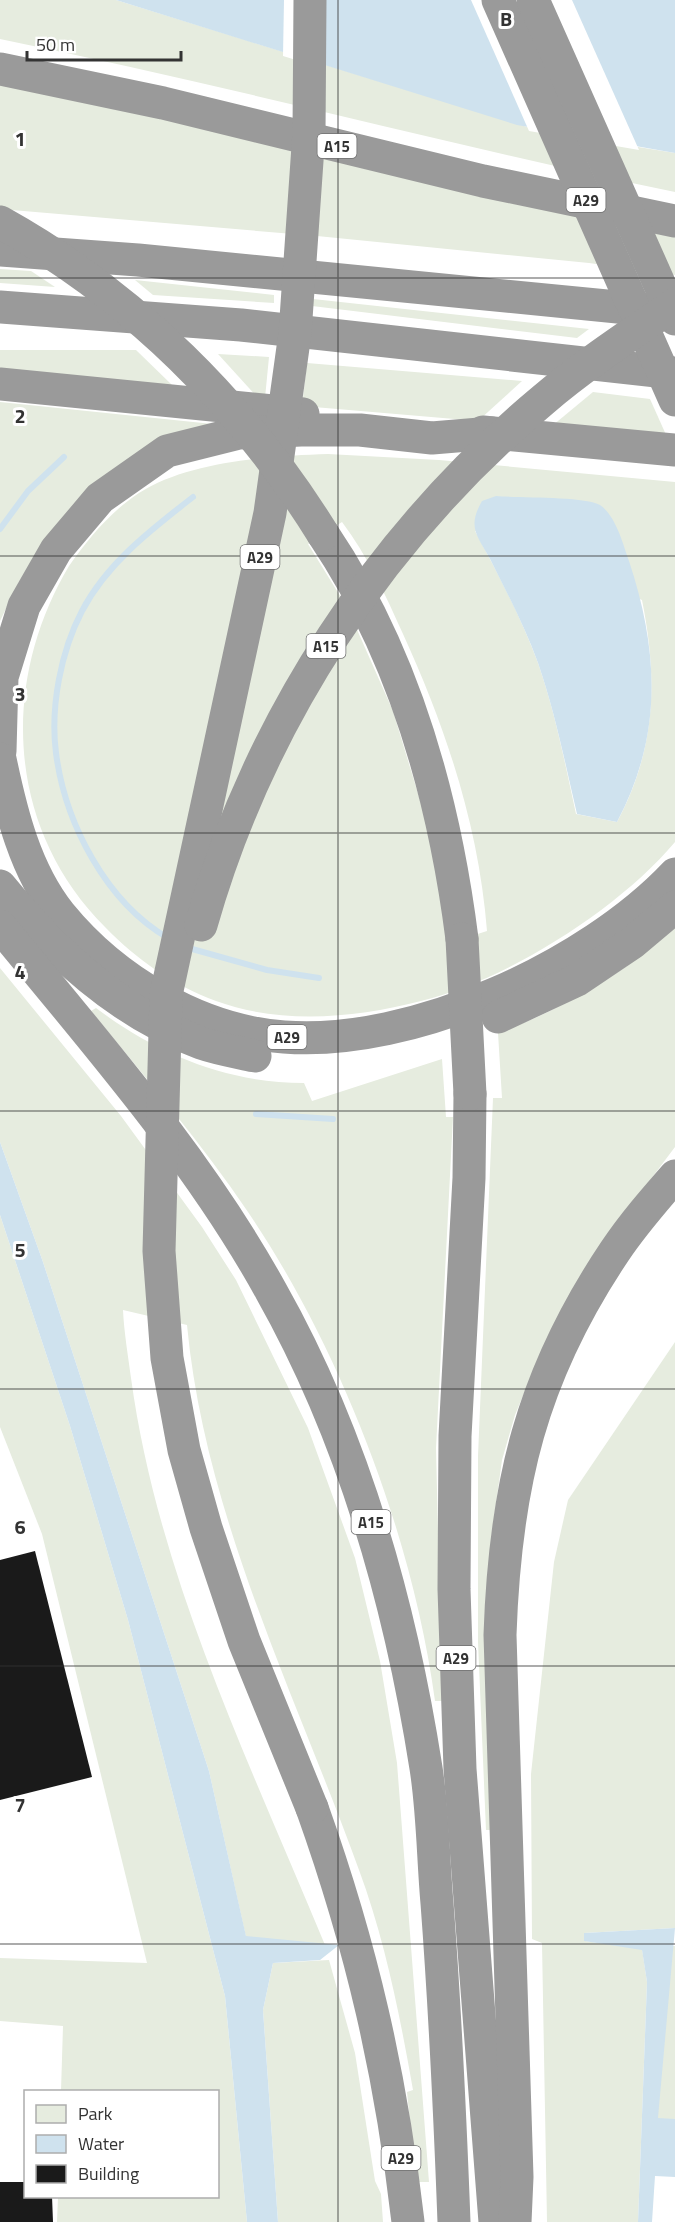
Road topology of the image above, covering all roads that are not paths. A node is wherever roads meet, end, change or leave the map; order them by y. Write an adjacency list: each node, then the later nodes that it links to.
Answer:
1 (310, 0): 23 (highway, A29, bridge)
2 (498, 0): 14 (highway, A29, bridge)
3 (533, 0): 11 (highway, A29, bridge)
4 (0, 69): 5 (highway, A15)
5 (675, 221)
6 (0, 222): 29 (highway, A29, bridge)
7 (0, 250): 10 (highway)
8 (675, 304): 23 (highway, A15, bridge)
9 (0, 307): 12 (highway)
10 (675, 313)
11 (675, 319)
12 (675, 373)
13 (0, 384): 15 (highway)
14 (675, 400)
15 (492, 433): 16 (highway); 17 (highway)
16 (675, 450)
17 (0, 751)
18 (0, 759): 19 (highway, A29)
19 (675, 874)
20 (0, 886): 21 (highway)
21 (675, 907)
22 (0, 926): 28 (highway, A15)
23 (163, 1107): 27 (highway, A29, bridge)
24 (675, 1176): 26 (highway)
25 (675, 1196): 26 (highway)
26 (633, 1226): 30 (highway)
27 (408, 2222)
28 (454, 2222)
29 (495, 2222)
30 (515, 2222)

